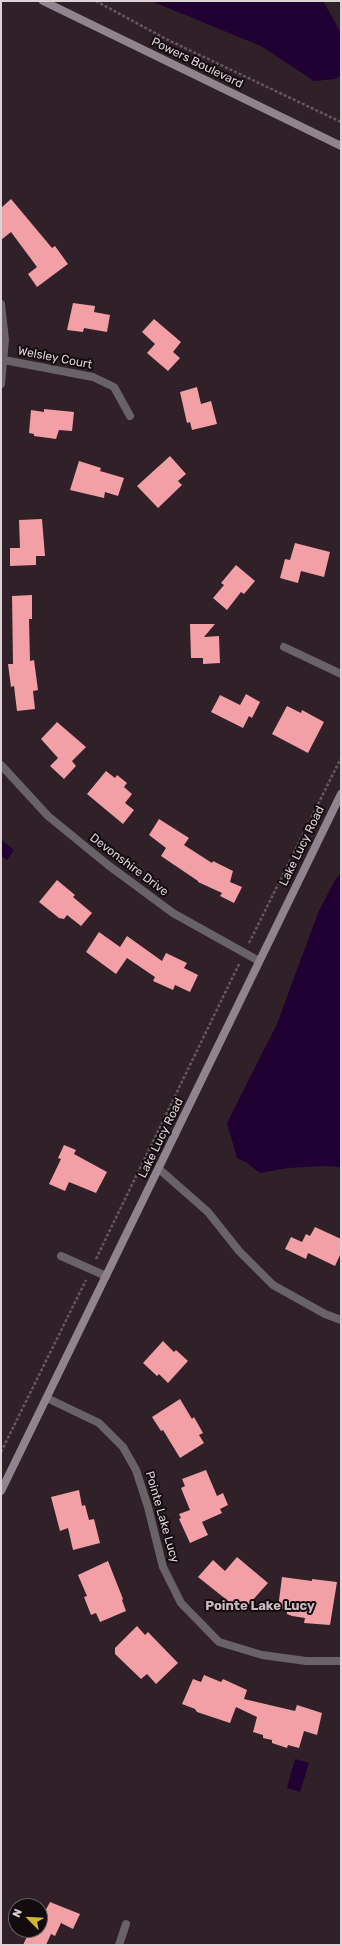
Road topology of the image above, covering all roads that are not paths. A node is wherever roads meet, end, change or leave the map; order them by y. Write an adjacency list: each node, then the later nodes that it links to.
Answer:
1 (43, 1): 2 (street, Powers Boulevard)
2 (341, 146)
3 (1, 304): 4 (street)
4 (4, 360): 5 (street); 6 (street, Welsley Court)
5 (1, 384)
6 (130, 416)
7 (284, 647): 8 (street)
8 (341, 674)
9 (1, 765): 11 (street, Devonshire Drive)
10 (341, 794): 11 (street, Lake Lucy Road)
11 (259, 961): 12 (street, Lake Lucy Road)
12 (159, 1169): 14 (street, Lake Lucy Road); 15 (street)
13 (61, 1256): 14 (street)
14 (106, 1276): 16 (street, Lake Lucy Road)
15 (341, 1320)
16 (47, 1398): 17 (street, Lake Lucy Road); 18 (street, Pointe Lake Lucy)
17 (1, 1491)
18 (341, 1661)
19 (126, 1924): 20 (street)
20 (119, 1945)

